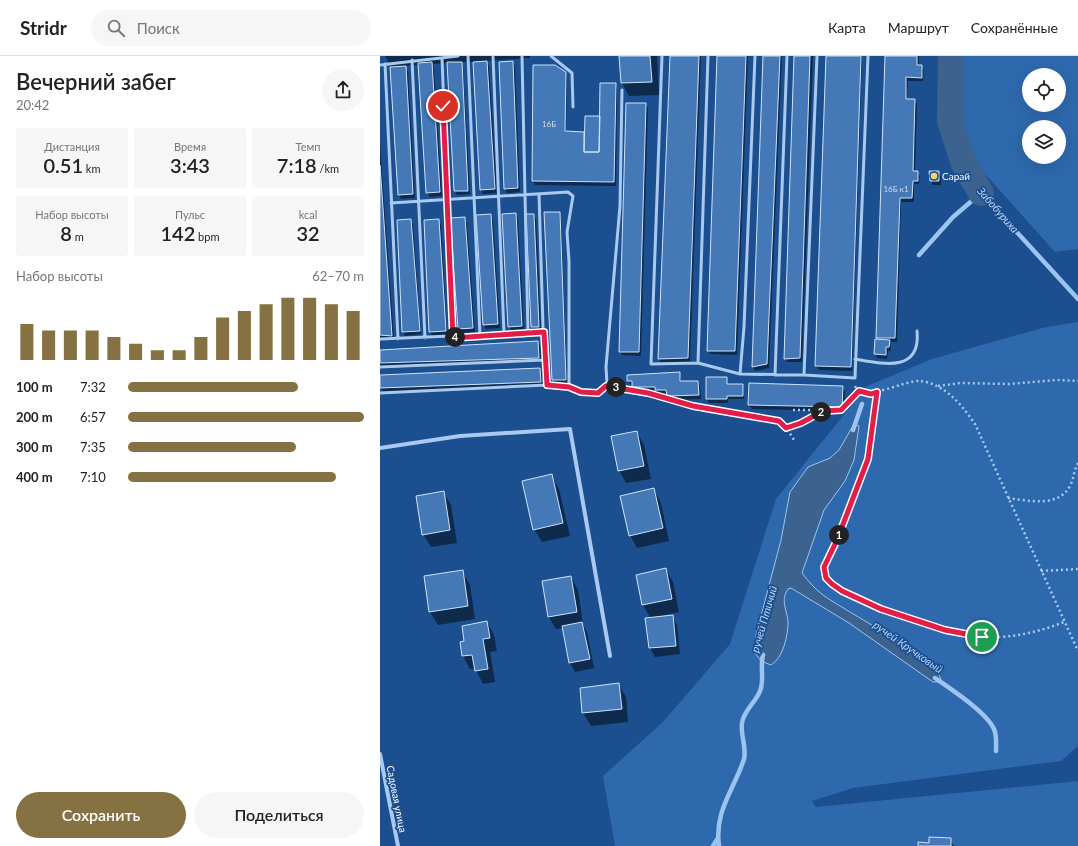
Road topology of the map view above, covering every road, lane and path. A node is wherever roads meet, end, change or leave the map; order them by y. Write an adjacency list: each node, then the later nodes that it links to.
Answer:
1 (458, 56): 12 (lane)
2 (468, 56): 21 (lane)
3 (493, 56): 20 (lane)
4 (522, 56): 19 (lane)
5 (551, 56): 17 (lane)
6 (662, 56): 36 (lane)
7 (708, 56): 36 (lane)
8 (754, 56): 38 (lane)
9 (787, 56): 39 (lane)
10 (817, 56): 40 (lane)
11 (868, 56): 34 (lane)
12 (442, 58): 13 (lane); 22 (lane)
13 (412, 60): 14 (lane); 23 (lane)
14 (384, 64): 15 (lane); 24 (lane)
15 (380, 65)
16 (622, 90): 44 (lane)
17 (573, 107)
18 (540, 194): 19 (lane); 26 (lane); 45 (lane)
19 (524, 196): 20 (lane); 27 (lane)
20 (498, 197): 21 (lane); 28 (lane)
21 (473, 198): 22 (lane); 29 (lane)
22 (446, 200): 23 (lane); 31 (lane)
23 (420, 202): 24 (lane); 30 (lane)
24 (391, 203): 33 (lane)
25 (917, 331): 34 (lane)
26 (544, 332): 27 (lane); 35 (lane)
27 (528, 333): 28 (lane)
28 (504, 334): 29 (lane)
29 (480, 336): 31 (lane)
30 (425, 338): 31 (lane); 33 (lane)
31 (453, 338)
32 (380, 339): 33 (lane)
33 (398, 339)
34 (855, 359): 41 (lane)
35 (544, 360): 37 (lane); 43 (lane)
36 (698, 363): 38 (lane)
37 (380, 367)
38 (740, 374): 39 (lane)
39 (775, 375): 40 (lane)
40 (804, 375): 41 (lane)
41 (855, 378): 47 (path)
42 (1078, 381): 46 (path)
43 (547, 385): 45 (lane); 49 (lane)
44 (606, 386): 45 (lane); 52 (path)
45 (569, 387)
46 (938, 387): 48 (path); 56 (path)
47 (859, 391): 48 (path); 51 (path)
48 (877, 392): 59 (path)
49 (380, 393)
50 (793, 410): 51 (path)
51 (823, 411): 52 (path)
52 (786, 428): 53 (path)
53 (794, 440)
54 (380, 448): 61 (street)
55 (1078, 463): 56 (path)
56 (1008, 498): 58 (path)
57 (1078, 569): 58 (path)
58 (1041, 571): 59 (path)
59 (1064, 622): 60 (path)
60 (1078, 651)
61 (610, 656)
62 (380, 754): 63 (street, Садовая улица)
63 (398, 846)

